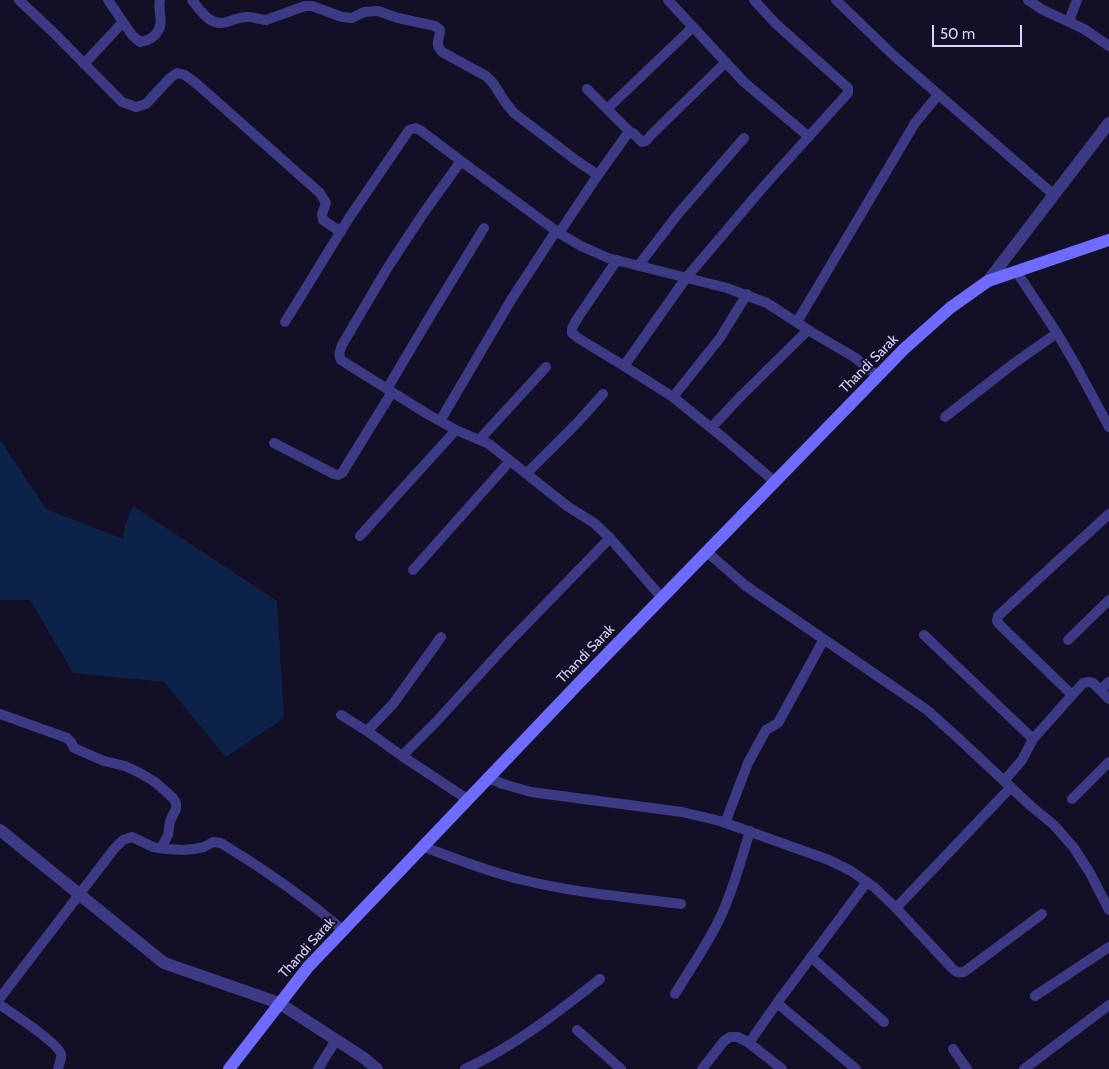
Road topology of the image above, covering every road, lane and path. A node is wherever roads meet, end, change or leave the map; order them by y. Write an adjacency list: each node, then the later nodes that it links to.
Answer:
1 (19, 0): 15 (street)
2 (108, 0): 10 (street)
3 (160, 0): 10 (street)
4 (192, 0): 24 (street)
5 (668, 0): 12 (street)
6 (754, 0): 21 (street)
7 (836, 0): 17 (street)
8 (1028, 0): 11 (street)
9 (1077, 0): 11 (street)
10 (123, 22): 15 (street)
11 (1069, 22): 13 (street)
12 (693, 27): 14 (street); 18 (street)
13 (1109, 46)
14 (726, 62): 20 (street); 21 (street)
15 (84, 64): 27 (street)
16 (586, 89): 18 (street)
17 (938, 95): 25 (street); 37 (street)
18 (607, 109): 20 (street)
19 (1109, 123): 25 (street)
20 (630, 132): 24 (street)
21 (809, 137): 33 (street)
22 (744, 138): 31 (street)
23 (460, 161): 27 (street); 28 (street); 43 (street)
24 (598, 175): 28 (street)
25 (1054, 195): 34 (street)
26 (484, 228): 43 (street)
27 (340, 232): 36 (street)
28 (557, 232): 30 (street); 47 (street)
29 (1109, 240): 32 (main road, Thandi Sarak)
30 (617, 260): 31 (street); 41 (street)
31 (638, 266): 33 (street)
32 (1016, 272): 34 (main road, Thandi Sarak); 39 (street)
33 (686, 278): 35 (street); 41 (street)
34 (988, 281): 42 (main road, Thandi Sarak)
35 (746, 294): 37 (street); 45 (street)
36 (285, 322)
37 (797, 322): 38 (street)
38 (808, 330): 42 (street); 49 (street)
39 (1057, 333): 46 (street); 48 (street)
40 (546, 366): 51 (street)
41 (624, 366): 45 (street)
42 (878, 376): 55 (main road, Thandi Sarak)
43 (390, 391): 47 (street); 52 (street)
44 (603, 394): 54 (street)
45 (673, 397): 49 (street)
46 (946, 417)
47 (440, 421): 50 (street)
48 (1109, 427)
49 (711, 428): 55 (street)
50 (456, 430): 51 (street); 57 (street)
51 (480, 439): 53 (street)
52 (274, 443)
53 (510, 461): 54 (street); 60 (street)
54 (526, 474): 58 (street)
55 (774, 482): 59 (main road, Thandi Sarak)
56 (1109, 514): 69 (street)
57 (360, 536)
58 (610, 538): 61 (street); 75 (street)
59 (707, 552): 61 (main road, Thandi Sarak); 65 (street)
60 (412, 570)
61 (662, 598): 77 (main road, Thandi Sarak)
62 (1109, 600): 66 (street)
63 (924, 635): 74 (street)
64 (441, 637): 73 (street)
65 (824, 639): 78 (street); 81 (street)
66 (1068, 640)
67 (1109, 682): 68 (street)
68 (1100, 690): 69 (street); 70 (street)
69 (1072, 695): 74 (street)
70 (1109, 698)
71 (0, 714): 85 (street)
72 (341, 715): 73 (street)
73 (368, 731): 75 (street)
74 (1033, 739): 78 (street)
75 (402, 756): 79 (street)
76 (1109, 762): 80 (street)
77 (488, 778): 79 (main road, Thandi Sarak); 81 (street)
78 (1007, 784): 89 (street); 90 (street)
79 (467, 799): 84 (main road, Thandi Sarak)
80 (1072, 799)
81 (725, 823): 83 (street)
82 (0, 830): 87 (street)
83 (750, 831): 86 (street); 96 (street)
84 (422, 846): 88 (street); 92 (main road, Thandi Sarak)
85 (161, 848): 87 (street); 92 (street)
86 (867, 882): 89 (street); 94 (street)
87 (79, 894): 98 (street); 99 (street)
88 (681, 904)
89 (896, 908): 91 (street)
90 (1109, 910)
91 (1042, 914)
92 (343, 930): 99 (main road, Thandi Sarak)
93 (1109, 947): 97 (street)
94 (811, 957): 100 (street); 103 (street)
95 (600, 978): 112 (street)
96 (675, 994)
97 (1035, 996)
98 (0, 998)
99 (279, 1003): 105 (street); 109 (main road, Thandi Sarak)
100 (777, 1003): 106 (street); 116 (street)
101 (0, 1005): 108 (street)
102 (1109, 1006): 118 (street)
103 (884, 1022)
104 (577, 1030): 113 (street)
105 (336, 1040): 110 (street); 111 (street)
106 (748, 1043): 114 (street); 115 (street)
107 (954, 1049): 117 (street)
108 (58, 1069)
109 (229, 1069)
110 (318, 1069)
111 (377, 1069)
112 (466, 1069)
113 (621, 1069)
114 (702, 1069)
115 (782, 1069)
116 (856, 1069)
117 (967, 1069)
118 (1024, 1069)

